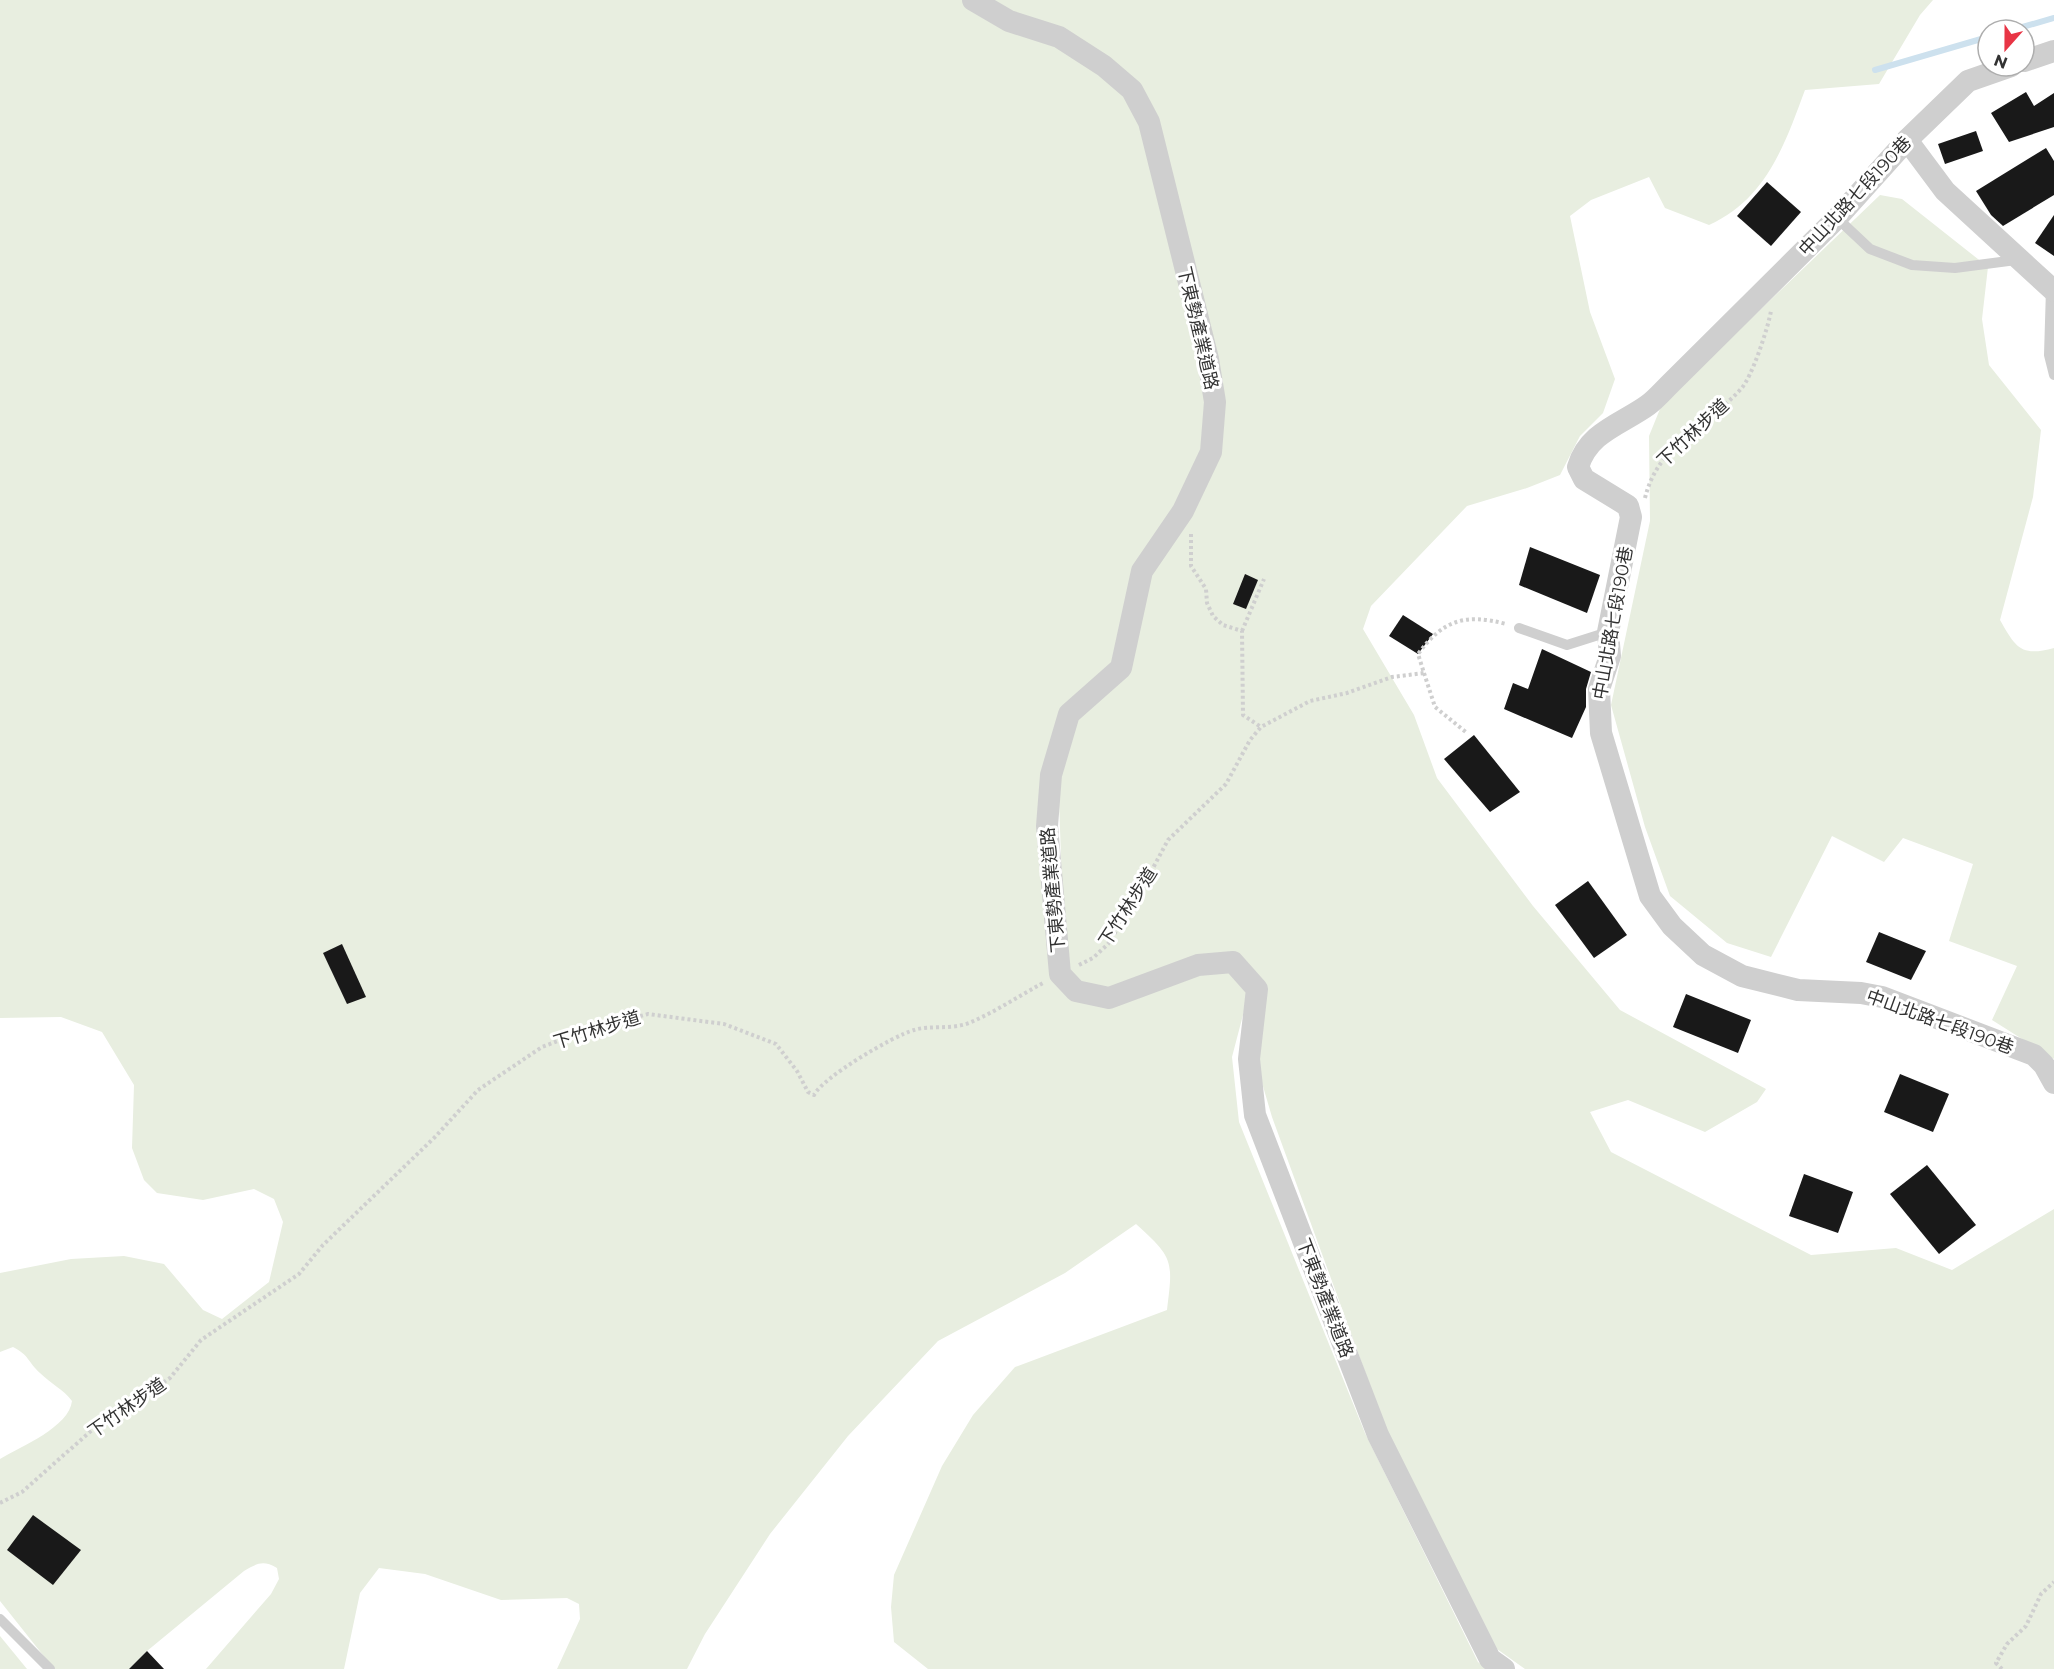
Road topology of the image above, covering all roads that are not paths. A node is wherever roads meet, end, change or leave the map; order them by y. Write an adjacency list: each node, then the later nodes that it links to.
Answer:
1 (973, 0): 15 (street, 下東勢產業道路)
2 (2054, 51): 3 (street)
3 (2036, 57)
4 (1977, 78): 5 (street, 中山北路七段190巷)
5 (1907, 140): 6 (street, 中山北路七段190巷); 7 (street)
6 (1838, 218): 7 (lane); 11 (street, 中山北路七段190巷)
7 (2019, 260): 8 (street)
8 (2053, 290): 9 (lane)
9 (2054, 375)
10 (1519, 628): 11 (lane)
11 (1608, 632): 12 (street, 中山北路七段190巷)
12 (2054, 1083)
13 (0, 1619): 14 (lane)
14 (50, 1669)
15 (1504, 1669)

